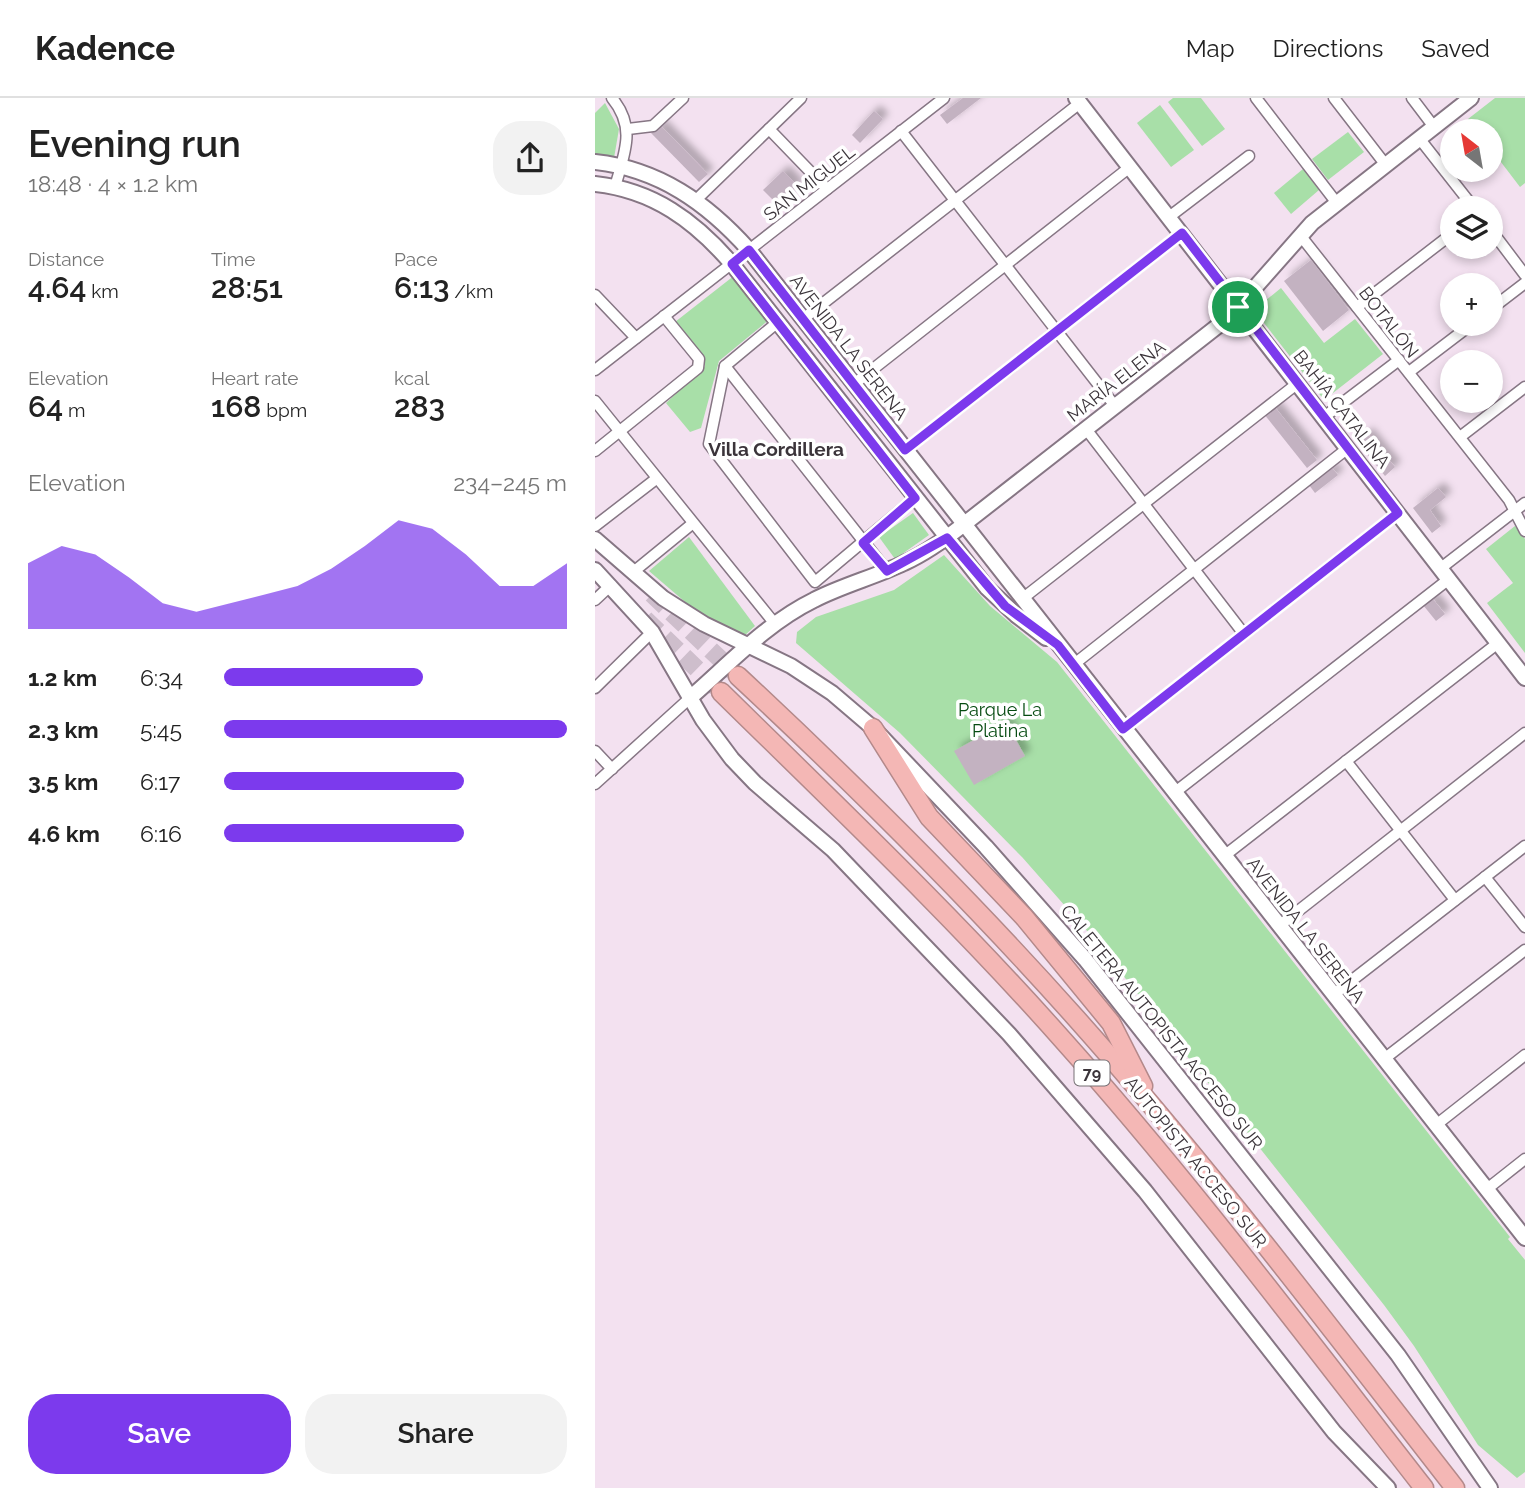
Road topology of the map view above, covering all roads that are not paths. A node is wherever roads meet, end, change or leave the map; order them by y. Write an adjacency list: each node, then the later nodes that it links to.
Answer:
1 (612, 98): 11 (street)
2 (683, 98): 11 (street)
3 (801, 98): 12 (street)
4 (943, 98): 13 (street, SAN MIGUEL)
5 (1255, 98): 26 (street)
6 (1334, 98): 17 (street)
7 (1412, 98): 10 (street)
8 (1471, 98): 10 (street, MARÍA ELENA)
9 (1078, 100): 19 (street, BAHÍA CATALINA); 25 (street)
10 (1434, 127): 14 (street, MARÍA ELENA)
11 (628, 129): 18 (street)
12 (769, 129): 22 (street); 24 (street)
13 (901, 131): 22 (street, SAN MIGUEL); 25 (street)
14 (1419, 138): 17 (street, MARÍA ELENA); 23 (street)
15 (1249, 156): 27 (street)
16 (595, 162): 18 (street, AVENIDA LA SERENA)
17 (1385, 164): 26 (street, MARÍA ELENA)
18 (621, 166): 21 (street); 24 (street, AVENIDA LA SERENA)
19 (1130, 167): 27 (street, BAHÍA CATALINA); 34 (street)
20 (595, 184): 21 (street, AVENIDA LA SERENA)
21 (615, 187): 33 (street, AVENIDA LA SERENA)
22 (827, 189): 32 (street, SAN MIGUEL)
23 (1465, 196)
24 (697, 200): 32 (street, AVENIDA LA SERENA)
25 (955, 200): 34 (street); 42 (street)
26 (1336, 202): 29 (street, MARÍA ELENA)
27 (1169, 218): 28 (street, BAHÍA CATALINA)
28 (1182, 233): 39 (street, BAHÍA CATALINA); 44 (street)
29 (1300, 234): 39 (street, MARÍA ELENA); 40 (street, BOTALÓN)
30 (1440, 243): 40 (street)
31 (1503, 246): 35 (street)
32 (749, 250): 33 (street, SAN MIGUEL); 42 (street, AVENIDA LA SERENA)
33 (732, 264): 41 (street, SAN MIGUEL); 43 (street, AVENIDA LA SERENA)
34 (1006, 265): 44 (street); 52 (street)
35 (1525, 275)
36 (1525, 283): 38 (street)
37 (595, 295): 46 (street)
38 (1503, 300)
39 (1238, 307): 51 (street, BAHÍA CATALINA); 55 (street, MARÍA ELENA)
40 (1357, 307): 47 (street, BOTALÓN)
41 (664, 316): 46 (street, SAN MIGUEL); 58 (street)
42 (803, 320): 52 (street, AVENIDA LA SERENA)
43 (778, 322): 48 (street); 64 (street, AVENIDA LA SERENA)
44 (1057, 331): 55 (street); 61 (street)
45 (1456, 336): 50 (street)
46 (636, 338): 49 (street, SAN MIGUEL)
47 (1399, 360): 50 (street, BOTALÓN); 56 (street)
48 (725, 366): 75 (street); 75 (street)
49 (595, 370)
50 (1409, 372): 59 (street, BOTALÓN)
51 (1298, 383): 56 (street, BAHÍA CATALINA); 65 (street)
52 (854, 384): 61 (street, AVENIDA LA SERENA)
53 (1525, 387): 59 (street)
54 (595, 401): 58 (street)
55 (1115, 406): 57 (street, MARÍA ELENA)
56 (1324, 417): 60 (street, BAHÍA CATALINA)
57 (1086, 429): 65 (street); 70 (street, MARÍA ELENA)
58 (619, 432): 62 (street); 63 (street)
59 (1460, 437): 67 (street, BOTALÓN)
60 (1348, 448): 68 (street, BAHÍA CATALINA); 76 (street)
61 (905, 450): 70 (street, AVENIDA LA SERENA)
62 (595, 451)
63 (656, 479): 69 (street); 71 (street)
64 (915, 498): 73 (street, AVENIDA LA SERENA); 75 (street)
65 (1144, 503): 76 (street); 82 (street)
66 (1525, 503): 67 (street)
67 (1514, 511): 72 (street, BOTALÓN); 80 (street)
68 (1398, 513): 80 (street, BAHÍA CATALINA); 86 (street)
69 (692, 524): 79 (street); 84 (street)
70 (963, 525): 73 (street, MARÍA ELENA); 82 (street, AVENIDA LA SERENA)
71 (595, 526)
72 (1525, 531)
73 (947, 538): 78 (street, MARÍA ELENA); 89 (street, AVENIDA LA SERENA)
74 (595, 539): 79 (street)
75 (863, 543): 78 (street)
76 (1194, 569): 86 (street); 90 (street)
77 (595, 570): 81 (street)
78 (887, 571): 84 (street, MARÍA ELENA)
79 (632, 573): 88 (street)
80 (1445, 573): 87 (street, BAHÍA CATALINA); 103 (street)
81 (611, 585): 83 (street); 85 (street)
82 (1022, 599): 89 (street, AVENIDA LA SERENA)
83 (595, 600)
84 (775, 624): 88 (street, MARÍA ELENA)
85 (652, 632): 93 (street); 95 (street)
86 (1244, 634): 97 (street)
87 (1498, 643): 92 (street, BAHÍA CATALINA); 100 (street)
88 (749, 645): 95 (street, MARÍA ELENA); 96 (street, CALETERA AUTOPISTA ACCESO SUR)
89 (1058, 645): 90 (street, AVENIDA LA SERENA)
90 (1073, 665): 97 (street, AVENIDA LA SERENA)
91 (738, 676): 115 (highway, AUTOPISTA ACCESO SUR / 79)
92 (1525, 678)
93 (595, 688)
94 (721, 692): 121 (highway, AUTOPISTA ACCESO SUR / 79)
95 (691, 697): 101 (street); 120 (street)
96 (873, 729): 115 (highway); 123 (street, CALETERA AUTOPISTA ACCESO SUR)
97 (1123, 729): 103 (street, AVENIDA LA SERENA)
98 (1525, 733): 104 (street)
99 (595, 751): 101 (street)
100 (1346, 761): 104 (street); 106 (street)
101 (612, 768): 102 (street)
102 (595, 784)
103 (1174, 793): 106 (street, AVENIDA LA SERENA)
104 (1400, 830): 108 (street); 109 (street)
105 (1525, 846): 107 (street)
106 (1224, 856): 109 (street, AVENIDA LA SERENA)
107 (1485, 877): 108 (street); 110 (street)
108 (1455, 900): 112 (street)
109 (1279, 926): 112 (street, AVENIDA LA SERENA)
110 (1525, 927)
111 (1525, 950): 114 (street)
112 (1333, 995): 114 (street, AVENIDA LA SERENA)
113 (1525, 1055): 116 (street)
114 (1384, 1059): 116 (street, AVENIDA LA SERENA)
115 (1160, 1116): 122 (highway, AUTOPISTA ACCESO SUR / 79)
116 (1436, 1125): 118 (street, AVENIDA LA SERENA)
117 (1525, 1159): 118 (street)
118 (1486, 1189): 119 (street, AVENIDA LA SERENA)
119 (1525, 1238)
120 (1388, 1488)
121 (1424, 1488)
122 (1455, 1488)
123 (1490, 1488)

